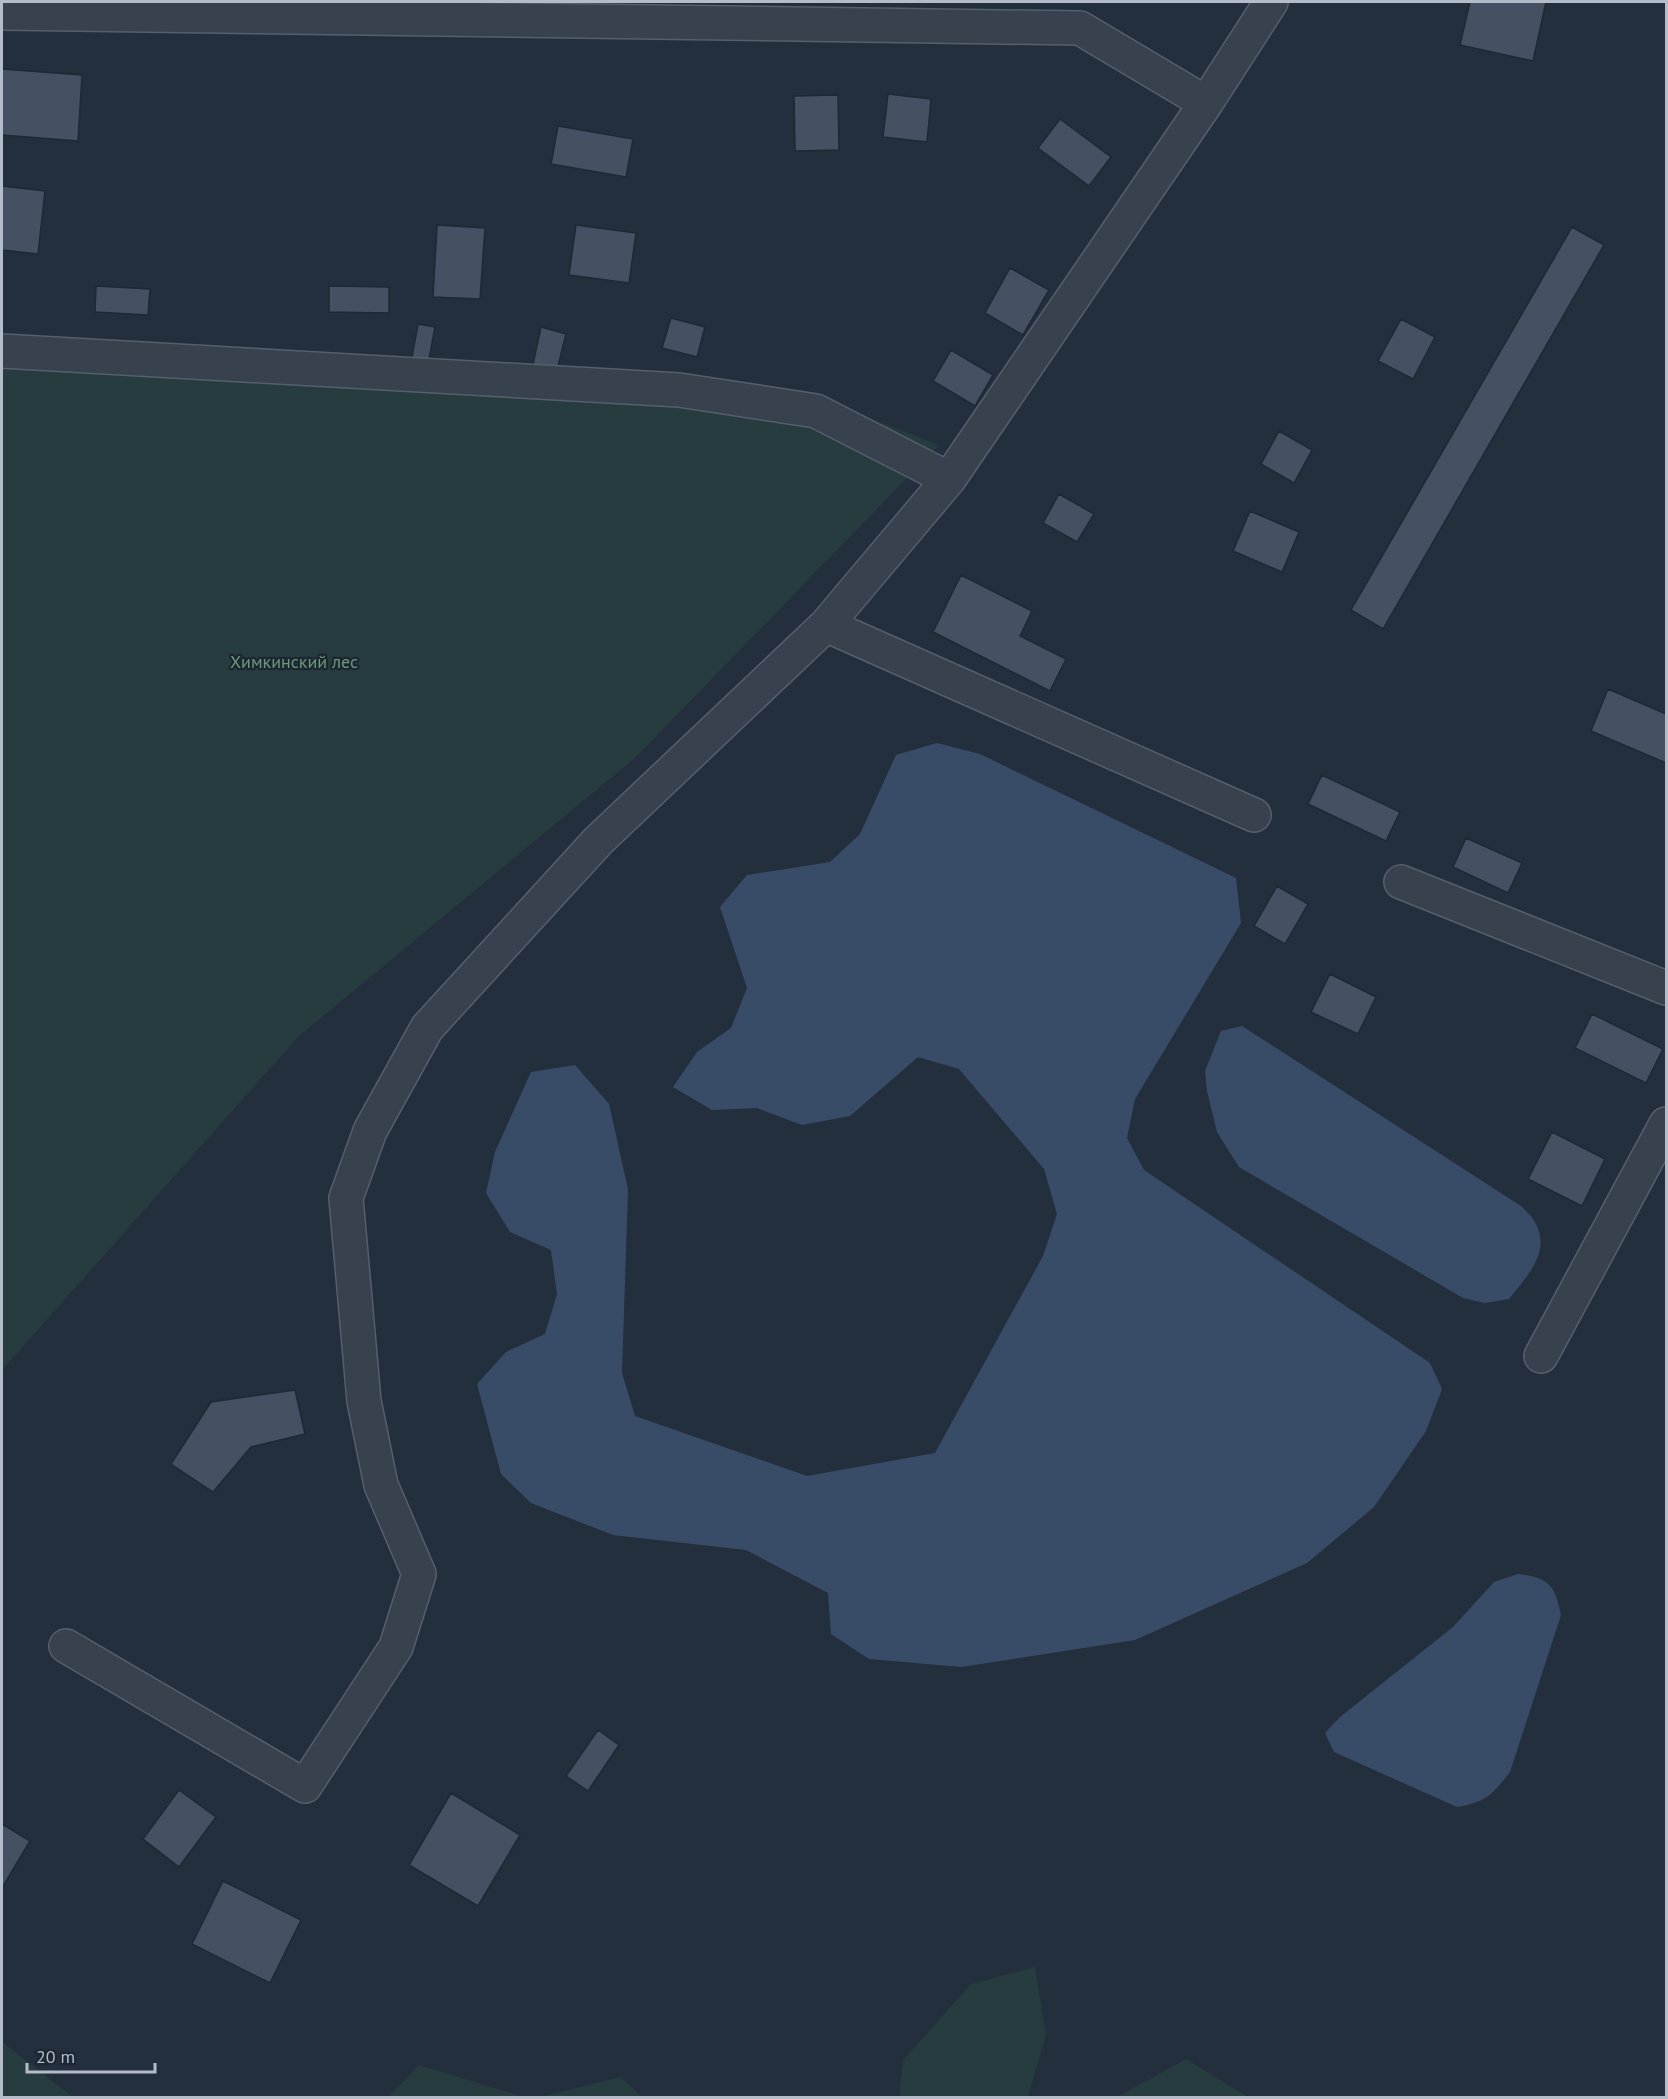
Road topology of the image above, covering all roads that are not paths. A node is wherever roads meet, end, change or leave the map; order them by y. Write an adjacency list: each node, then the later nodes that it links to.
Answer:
1 (1271, 2): 3 (street)
2 (2, 13): 3 (street)
3 (1206, 103): 5 (street)
4 (2, 351): 5 (street)
5 (949, 479): 6 (street)
6 (826, 625): 7 (street); 12 (street)
7 (1254, 815)
8 (1401, 882): 9 (street)
9 (1666, 988)
10 (1666, 1124): 11 (street)
11 (1541, 1356)
12 (66, 1646)

